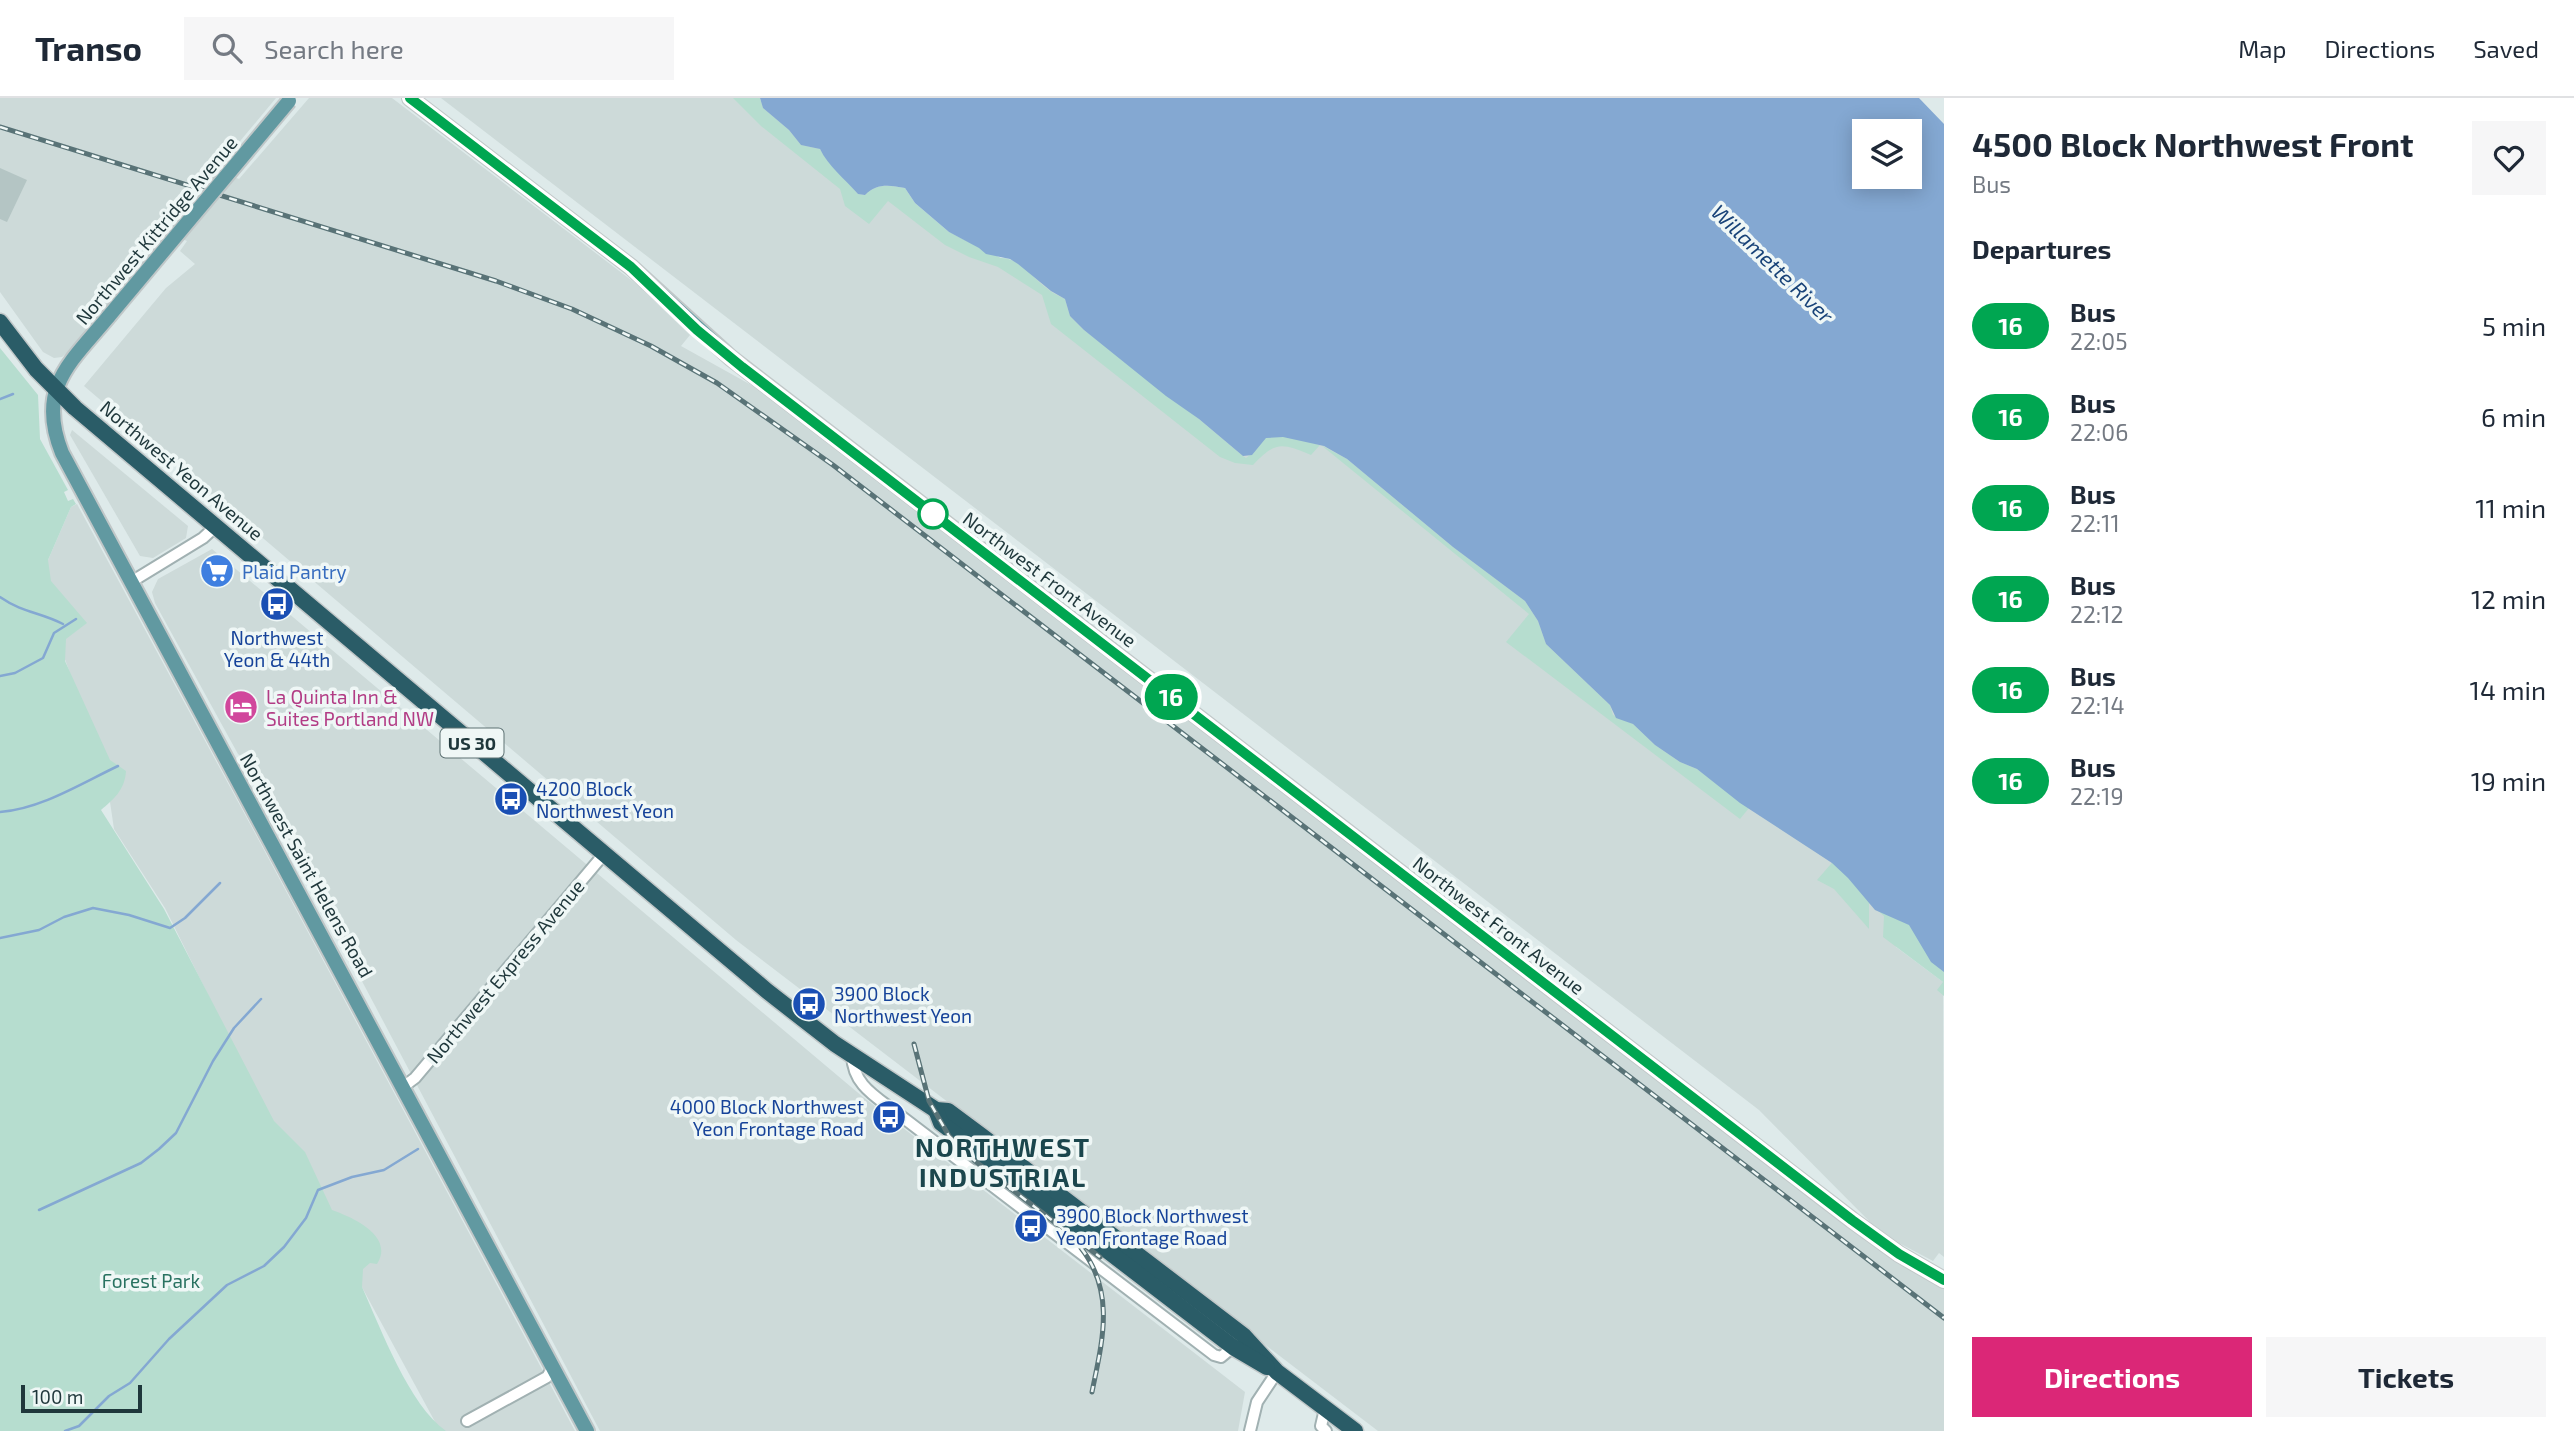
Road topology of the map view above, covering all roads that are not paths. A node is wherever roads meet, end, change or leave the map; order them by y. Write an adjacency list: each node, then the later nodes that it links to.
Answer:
1 (410, 98): 11 (main road, Northwest Front Avenue)
2 (290, 100): 4 (main road, Northwest Kittridge Avenue, bridge)
3 (0, 322): 4 (highway, US 30)
4 (54, 389): 5 (highway, Northwest Yeon Avenue / US 30); 6 (main road, Northwest Saint Helens Road)
5 (216, 526): 6 (street); 7 (highway, Northwest Yeon Avenue / US 30)
6 (131, 582): 9 (main road, Northwest Saint Helens Road)
7 (604, 854): 8 (highway, Northwest Yeon Avenue / US 30); 9 (street, Northwest Express Avenue)
8 (852, 1055): 10 (highway, Northwest Yeon Avenue / US 30); 12 (street)
9 (403, 1087): 13 (main road, Northwest Saint Helens Road)
10 (936, 1110): 12 (highway, Northwest Yeon Avenue / US 30); 14 (highway, Northwest Yeon Avenue / US 30)
11 (1944, 1280)
12 (1233, 1347): 14 (highway, Northwest Yeon Avenue / US 30)
13 (553, 1367): 16 (street); 17 (main road, Northwest Saint Helens Road)
14 (1277, 1371): 15 (highway, Northwest Yeon Avenue / US 30); 18 (street)
15 (1325, 1409): 19 (street); 20 (highway, Northwest Yeon Avenue / US 30)
16 (467, 1421)
17 (587, 1431)
18 (1250, 1431)
19 (1325, 1431)
20 (1354, 1431)

